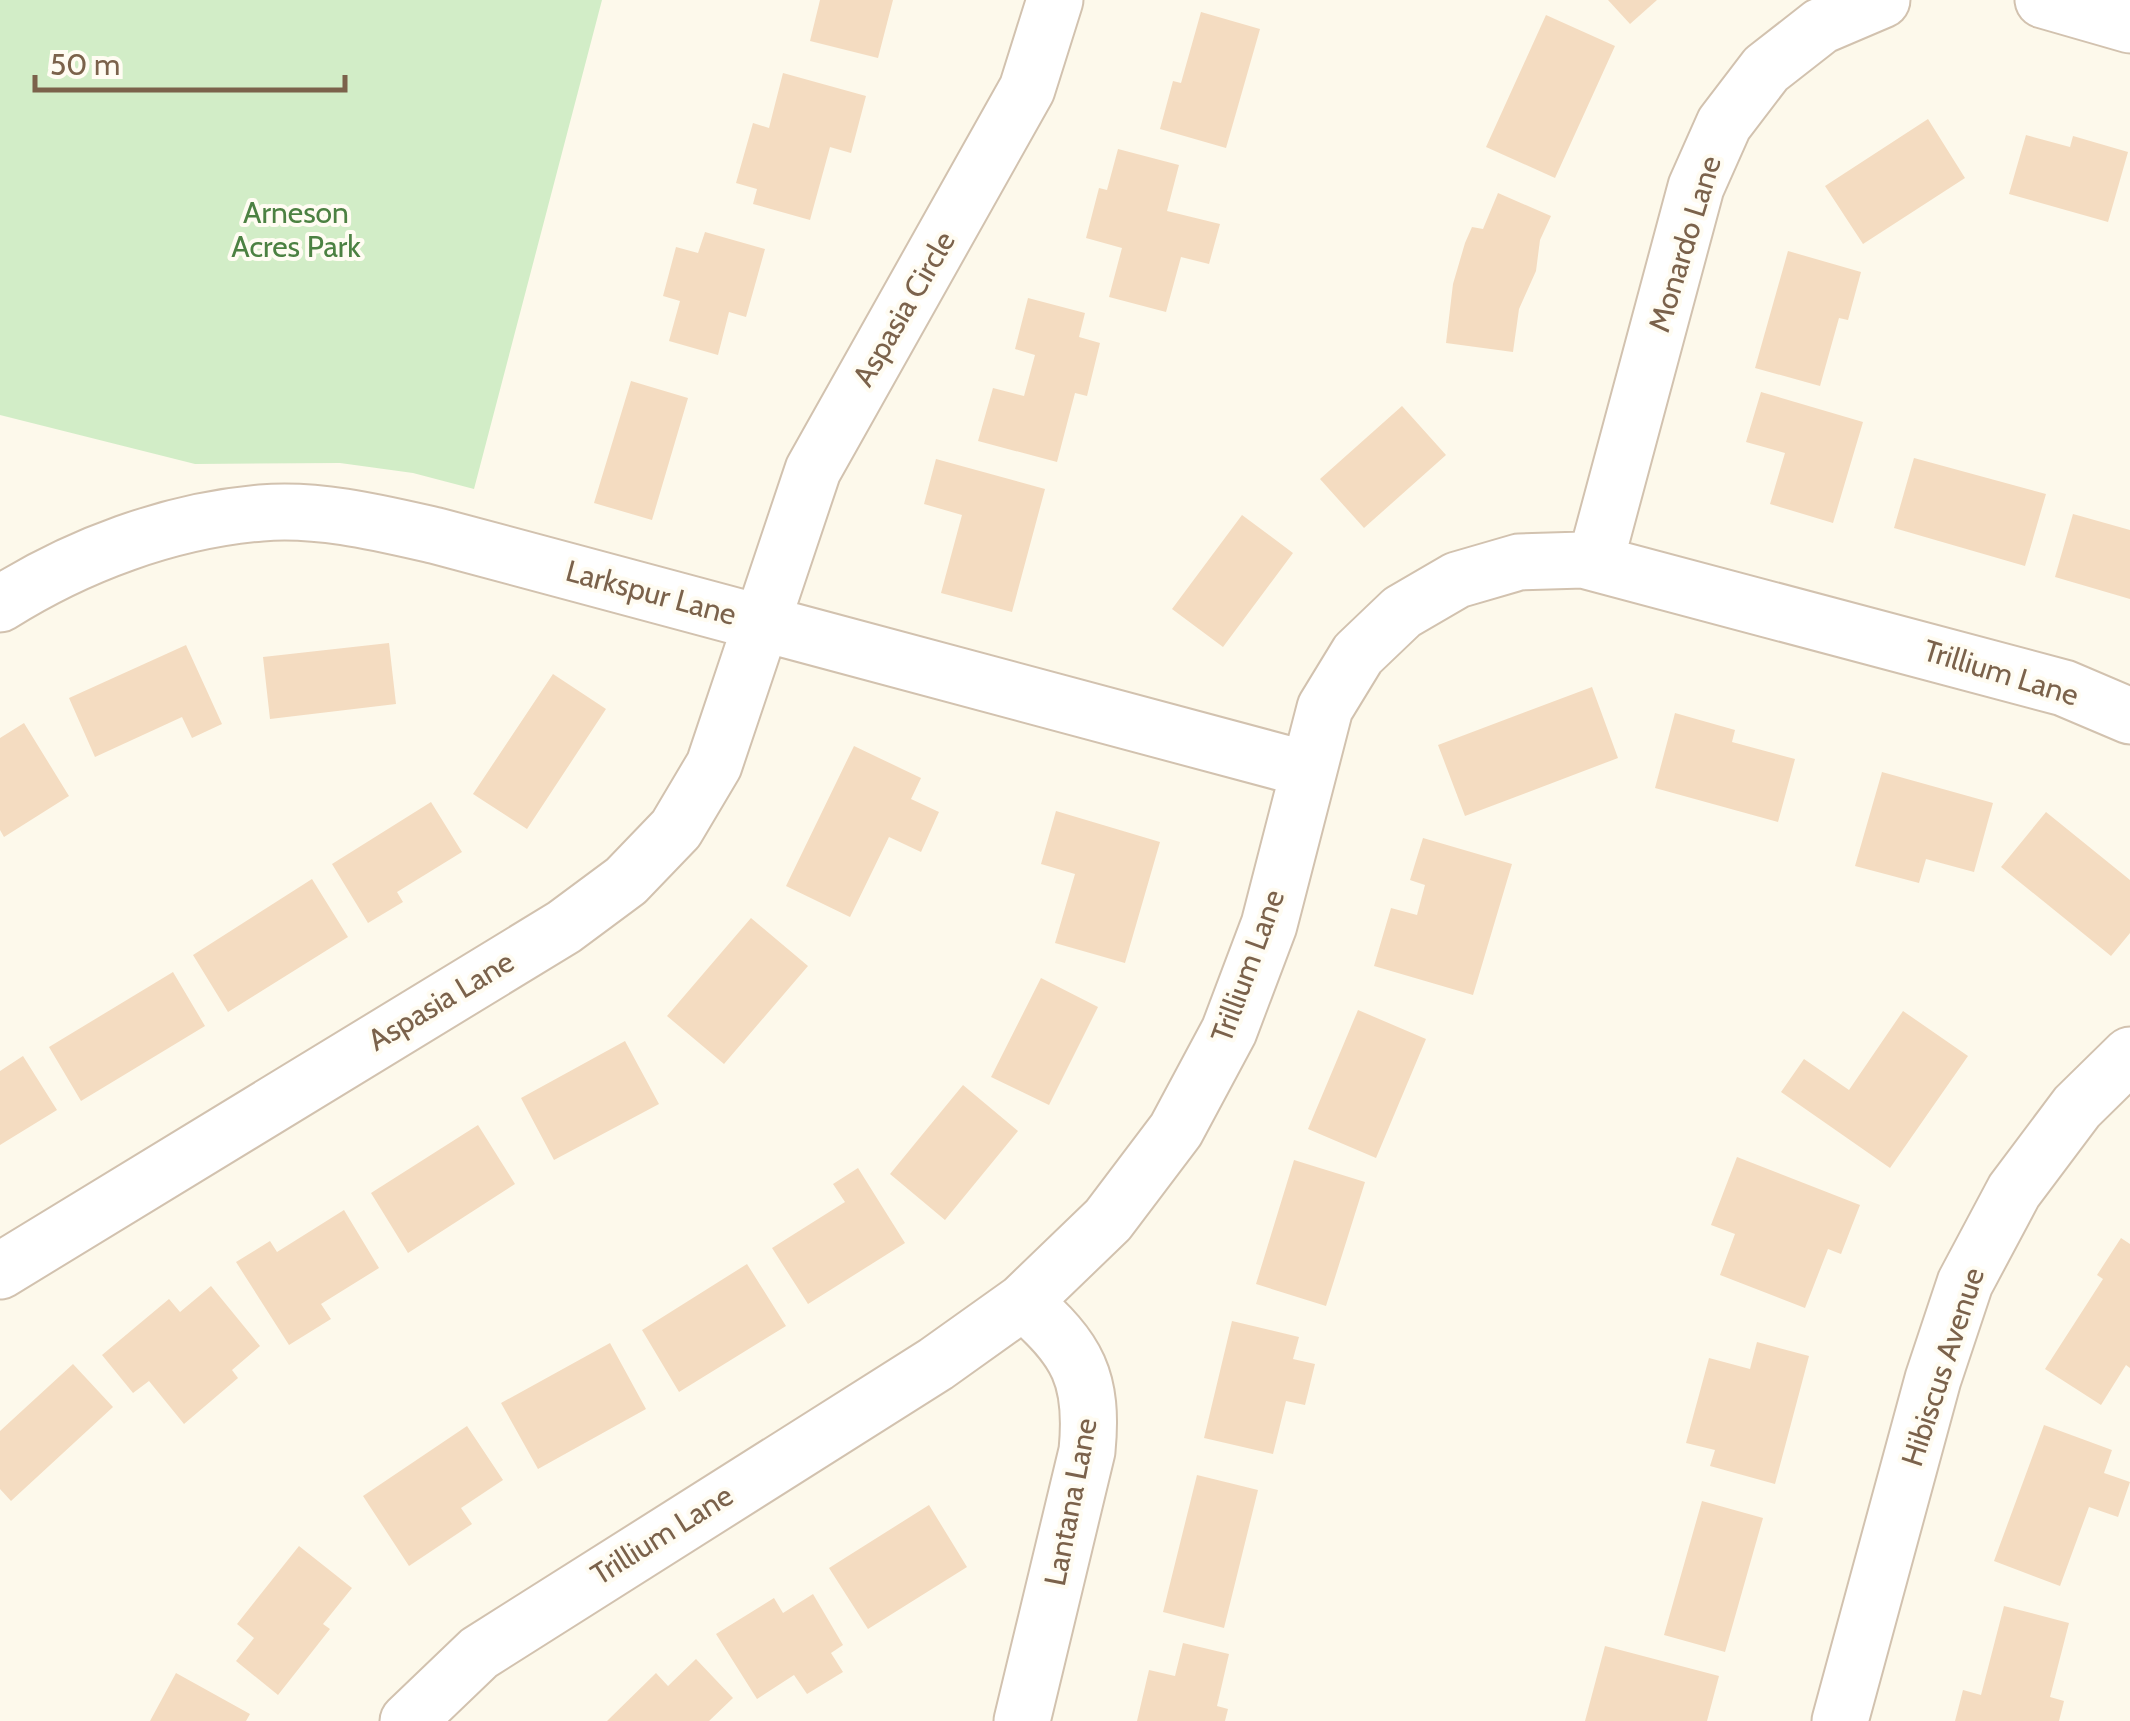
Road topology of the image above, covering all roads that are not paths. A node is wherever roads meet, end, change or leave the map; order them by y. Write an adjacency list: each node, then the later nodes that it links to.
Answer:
1 (1055, 0): 7 (street, Aspasia Circle)
2 (1882, 0): 5 (street, Monardo Lane)
3 (2043, 0): 4 (street)
4 (2130, 24)
5 (1596, 563): 8 (street, Trillium Lane); 9 (street, Trillium Lane)
6 (0, 604): 7 (street, Larkspur Lane)
7 (760, 622): 9 (street, Larkspur Lane); 11 (street, Aspasia Lane)
8 (2130, 716)
9 (1306, 768): 12 (street, Trillium Lane)
10 (2130, 1055): 15 (street, Hibiscus Avenue)
11 (0, 1271)
12 (1023, 1302): 13 (street, Trillium Lane); 14 (street, Lantana Lane)
13 (408, 1721)
14 (1022, 1721)
15 (1840, 1721)

